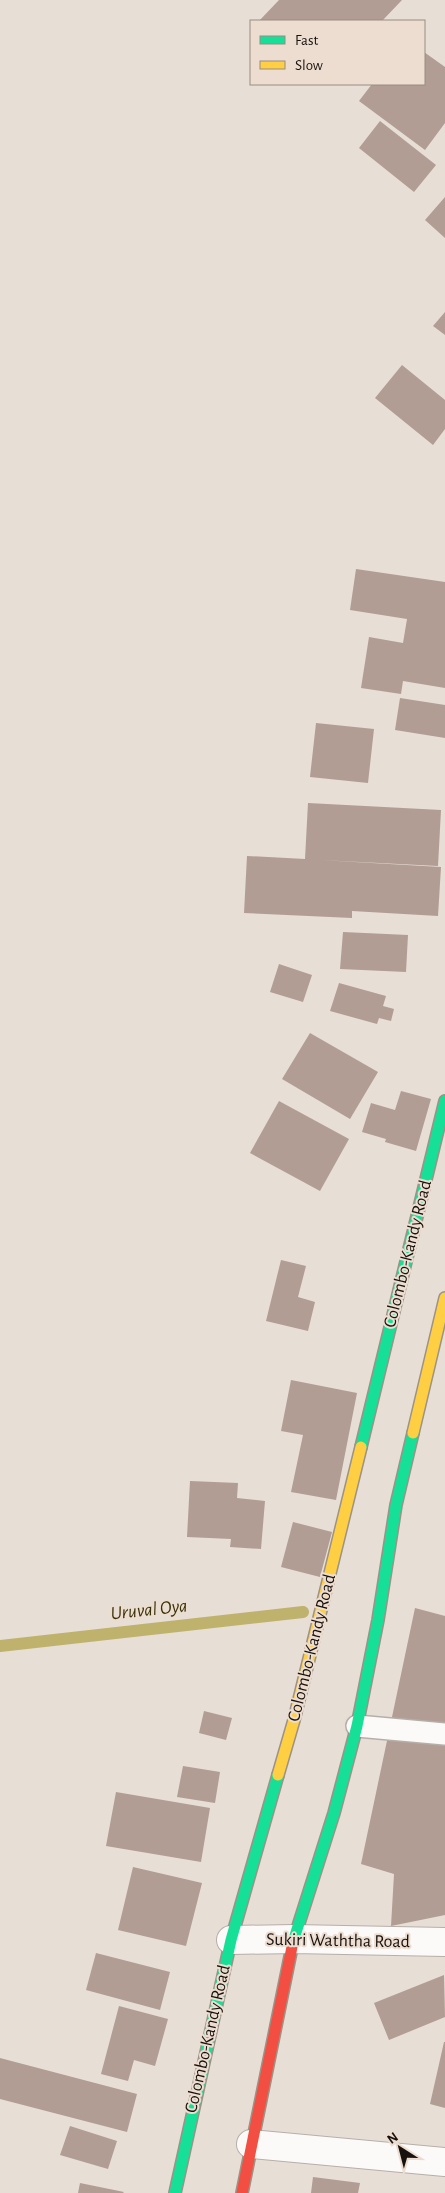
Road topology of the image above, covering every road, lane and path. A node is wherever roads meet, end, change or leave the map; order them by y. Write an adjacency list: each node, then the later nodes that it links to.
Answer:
1 (445, 1101): 6 (highway, Colombo-Kandy Road)
2 (445, 1298): 3 (highway)
3 (357, 1726): 4 (lane); 5 (highway)
4 (445, 1734)
5 (294, 1939): 6 (street, Sukiri Waththa Road); 7 (street, Sukiri Waththa Road); 8 (highway)
6 (231, 1940): 10 (highway, Colombo-Kandy Road)
7 (445, 1942)
8 (251, 2144): 9 (street); 11 (highway)
9 (445, 2162)
10 (175, 2193)
11 (242, 2193)

